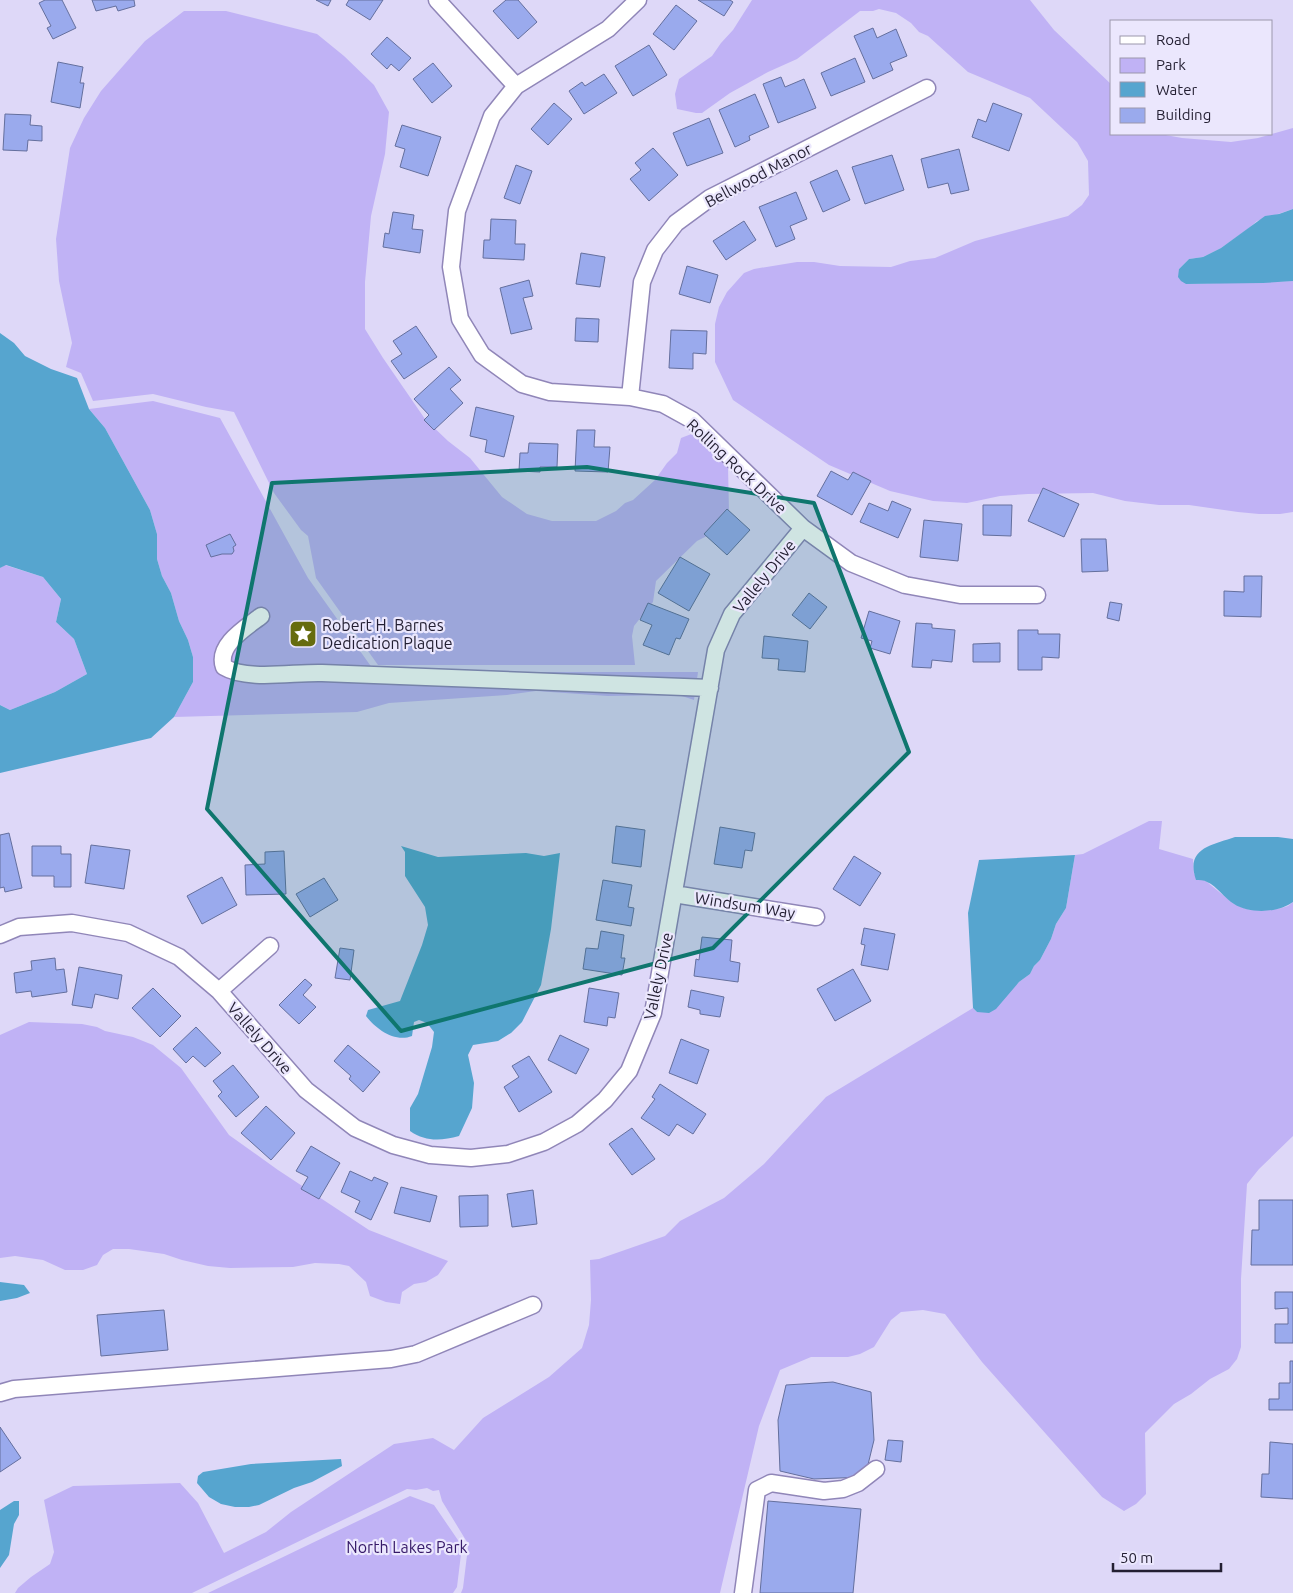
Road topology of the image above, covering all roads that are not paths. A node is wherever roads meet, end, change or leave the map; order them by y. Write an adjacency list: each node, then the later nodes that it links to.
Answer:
1 (437, 0): 3 (street)
2 (638, 0): 3 (street, Rolling Rock Drive)
3 (516, 86): 5 (street, Rolling Rock Drive)
4 (927, 88): 5 (street, Bellwood Manor)
5 (630, 397): 6 (street, Rolling Rock Drive)
6 (803, 528): 7 (street, Rolling Rock Drive); 9 (street, Vallely Drive)
7 (1037, 595)
8 (261, 616): 9 (street)
9 (710, 688): 10 (street, Vallely Drive)
10 (674, 894): 11 (street, Windsum Way); 14 (street, Vallely Drive)
11 (816, 917)
12 (0, 935): 14 (street, Vallely Drive)
13 (270, 946): 14 (street)
14 (219, 991)
15 (534, 1305): 16 (street)
16 (0, 1393)
17 (876, 1469): 18 (street)
18 (743, 1593)

